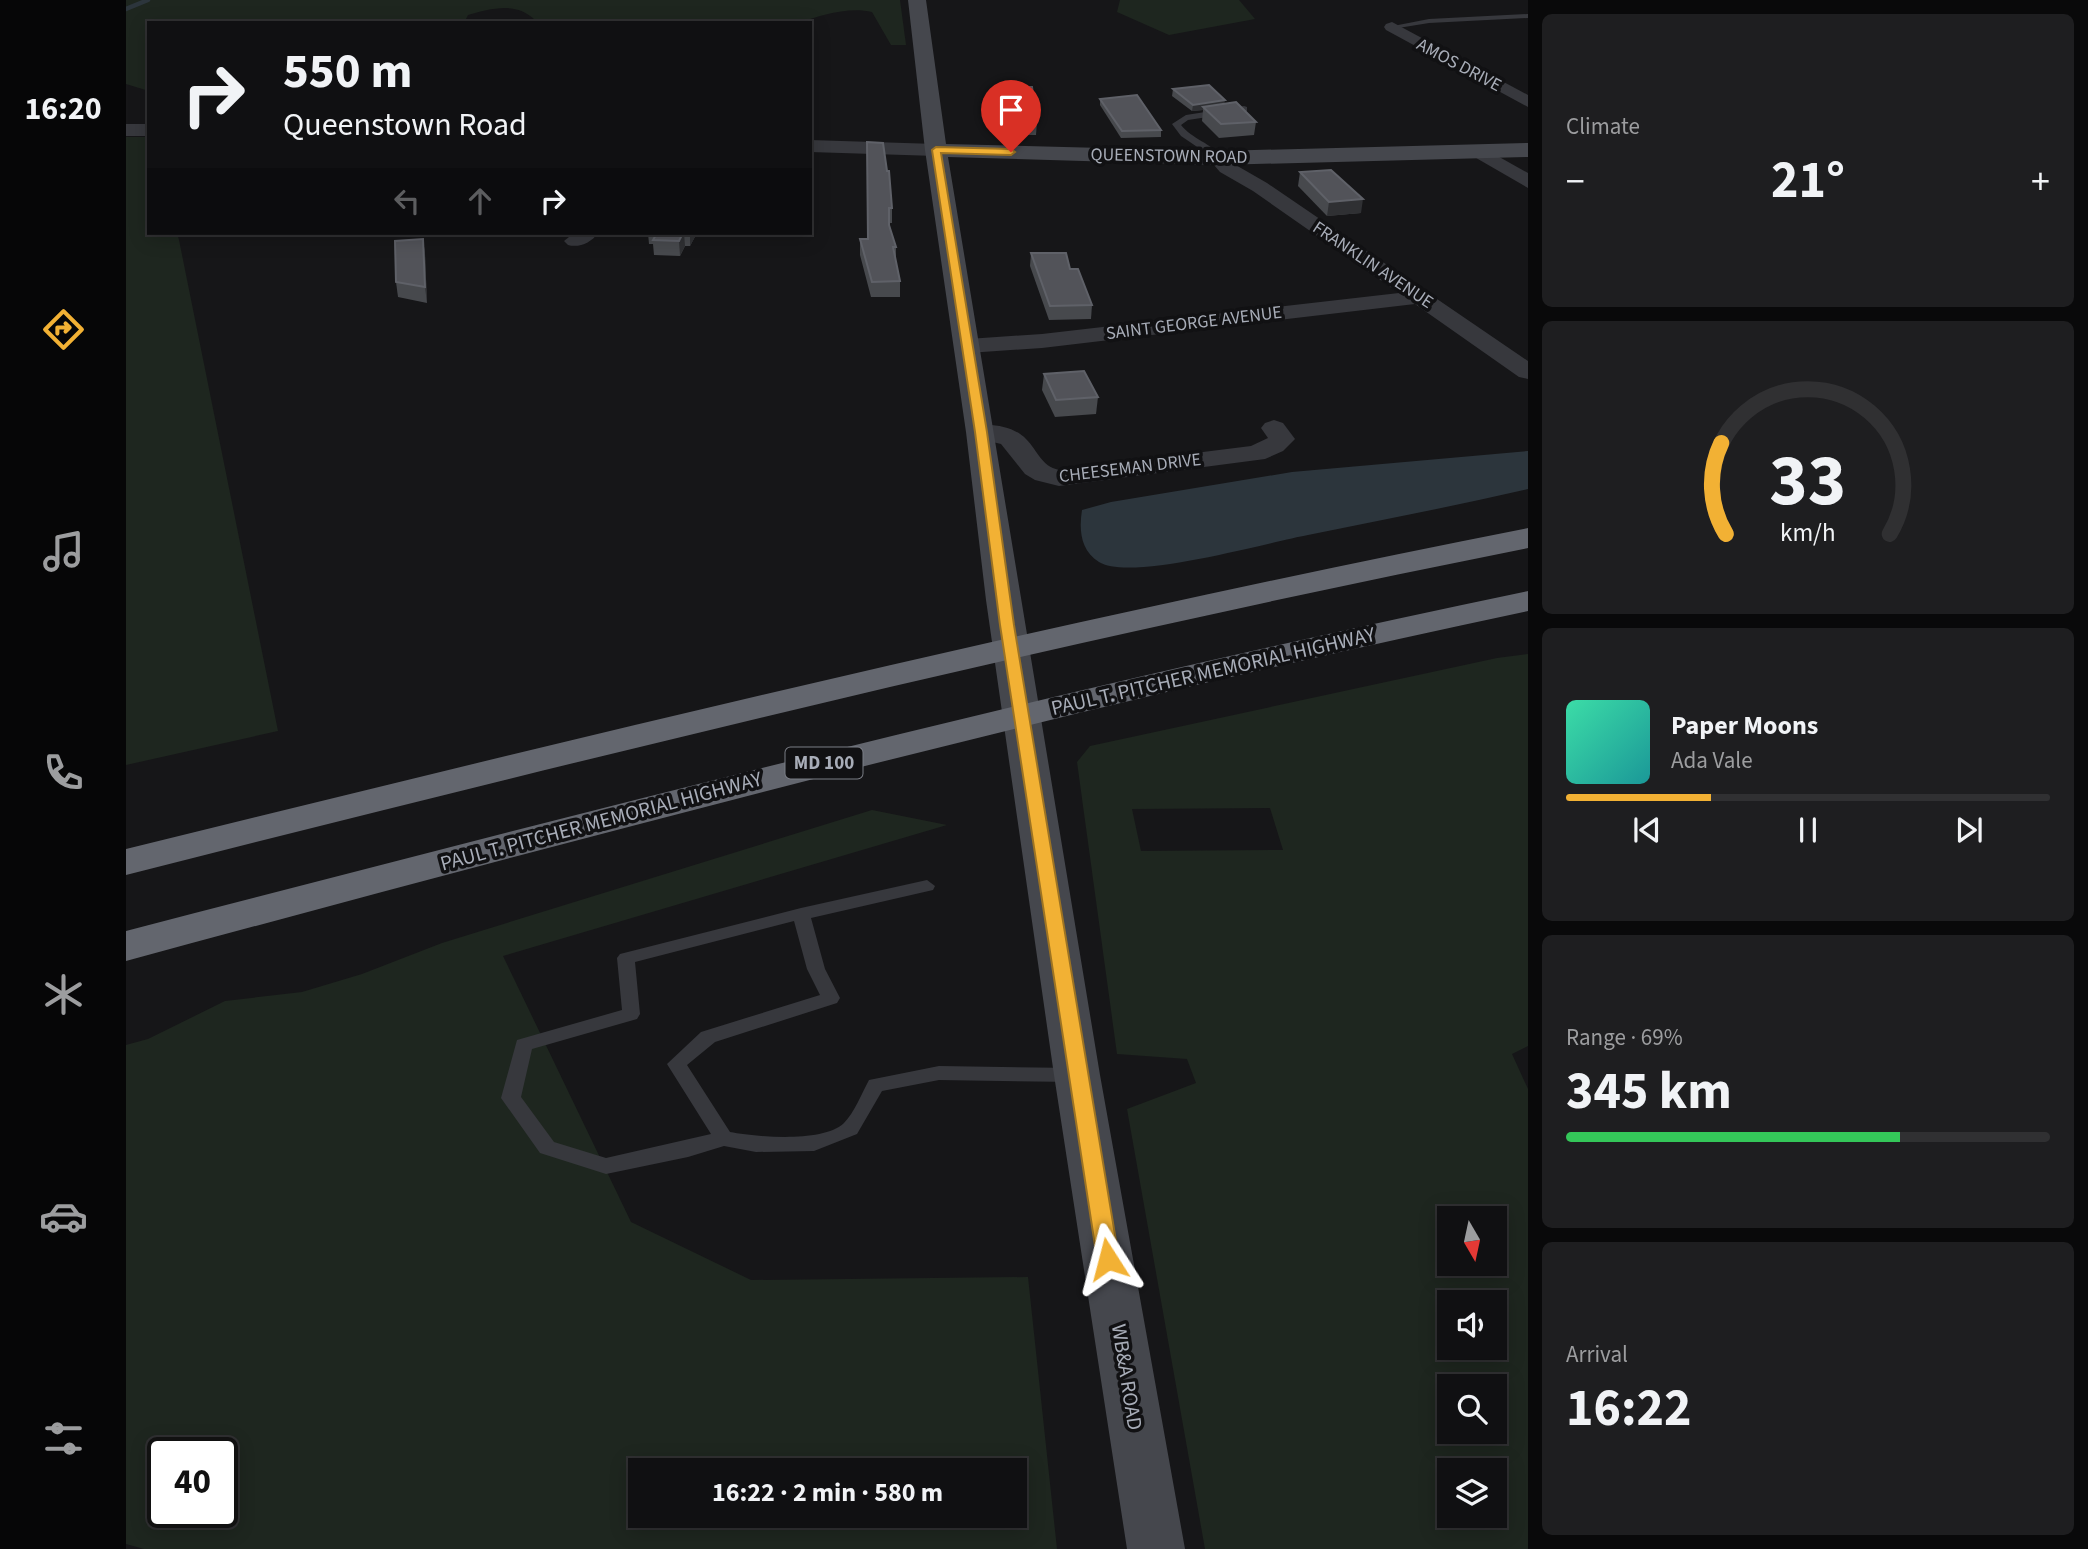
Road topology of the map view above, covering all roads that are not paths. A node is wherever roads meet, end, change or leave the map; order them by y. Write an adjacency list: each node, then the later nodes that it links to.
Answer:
1 (917, 0): 9 (street, WB&A ROAD)
2 (1528, 16): 3 (lane)
3 (1392, 27): 4 (street, AMOS DRIVE)
4 (1528, 102)
5 (1244, 109): 12 (lane)
6 (126, 130): 7 (street)
7 (147, 130)
8 (812, 146): 9 (street, QUEENSTOWN ROAD)
9 (936, 150): 12 (street, QUEENSTOWN ROAD); 15 (street, WB&A ROAD)
10 (1528, 150): 11 (street, QUEENSTOWN ROAD)
11 (1478, 151): 12 (street, QUEENSTOWN ROAD); 13 (street)
12 (1218, 158): 14 (street, FRANKLIN AVENUE)
13 (1528, 182)
14 (1420, 297): 15 (street, SAINT GEORGE AVENUE); 16 (street, FRANKLIN AVENUE)
15 (968, 346): 18 (street, WB&A ROAD)
16 (1528, 372)
17 (1274, 428): 18 (street, CHEESEMAN DRIVE)
18 (981, 432): 25 (street, WB&A ROAD)
19 (1528, 538): 21 (highway)
20 (1528, 601): 24 (highway, PAUL T. PITCHER MEMORIAL HIGHWAY / MD 100)
21 (126, 862)
22 (927, 886): 23 (lane)
23 (802, 914): 26 (lane); 26 (lane)
24 (126, 946)
25 (1077, 1075): 26 (lane); 27 (street, WB&A ROAD)
26 (724, 1138)
27 (1156, 1549)

